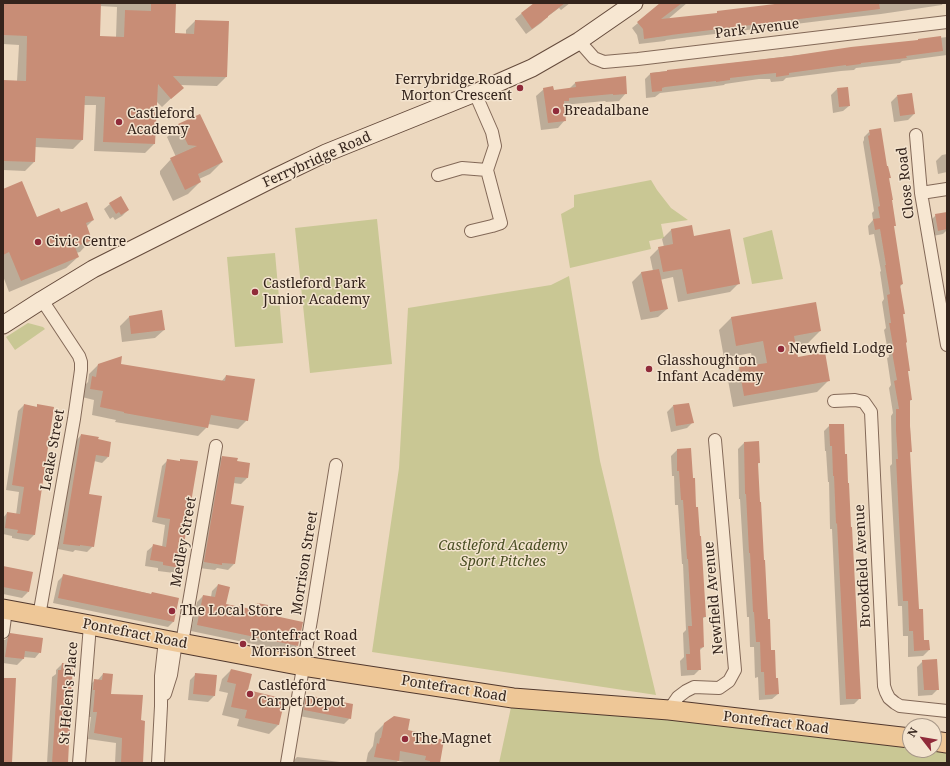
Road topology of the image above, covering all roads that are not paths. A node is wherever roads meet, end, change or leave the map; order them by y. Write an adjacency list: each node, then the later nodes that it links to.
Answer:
1 (634, 3): 3 (street, Ferrybridge Road)
2 (947, 22): 3 (street, Park Avenue)
3 (579, 41): 4 (street, Ferrybridge Road)
4 (475, 93): 6 (street); 11 (street, Ferrybridge Road)
5 (916, 135): 9 (street, Close Road)
6 (487, 170): 7 (street); 10 (street)
7 (438, 175)
8 (947, 189): 9 (street)
9 (921, 193): 13 (street, Close Road)
10 (471, 231)
11 (42, 300): 12 (street, Ferrybridge Road); 20 (street, Leake Street)
12 (3, 325)
13 (946, 330): 14 (street, Close Road)
14 (947, 345)
15 (834, 401): 26 (street, Brookfield Avenue)
16 (715, 440): 25 (street, Newfield Avenue)
17 (216, 446): 23 (street, Medley Street)
18 (336, 465): 24 (street, Morrison Street)
19 (5, 610): 20 (main road, Pontefract Road); 22 (street)
20 (39, 616): 21 (main road, Pontefract Road)
21 (90, 625): 23 (main road, Pontefract Road); 28 (street, St Helen's Place)
22 (3, 632)
23 (174, 642): 24 (main road, Pontefract Road); 29 (street, Medley Street)
24 (303, 666): 25 (main road, Pontefract Road); 30 (street, Morrison Street)
25 (670, 710): 27 (main road, Pontefract Road)
26 (947, 711)
27 (902, 737)
28 (79, 763)
29 (158, 763)
30 (287, 763)

